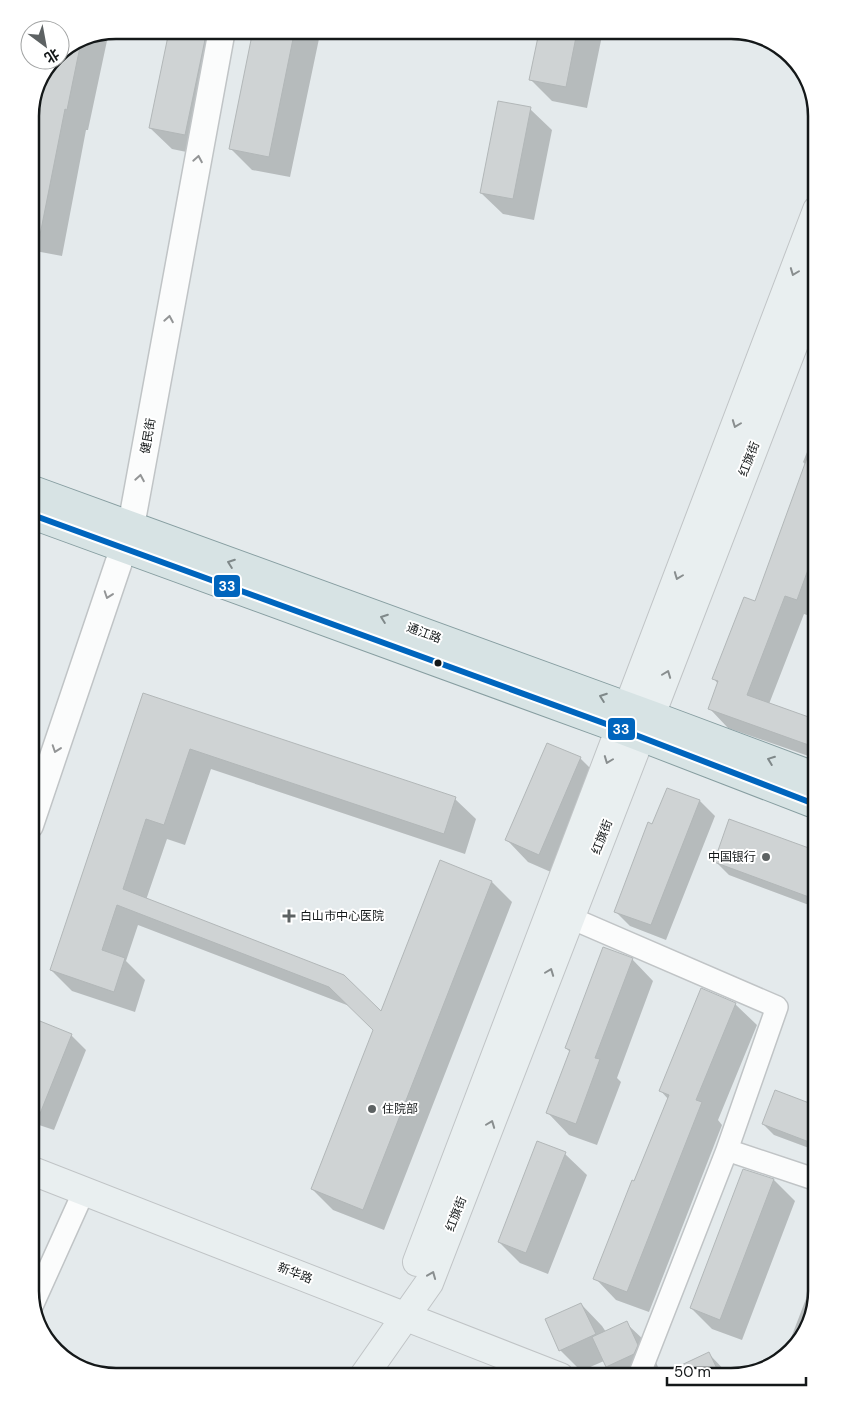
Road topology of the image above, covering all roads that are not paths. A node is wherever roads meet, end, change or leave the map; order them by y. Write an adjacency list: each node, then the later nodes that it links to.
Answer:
1 (220, 39): 6 (street, 健民街, one-way to 1)
2 (808, 235): 7 (main road, one-way to 7)
3 (808, 306): 7 (main road, 红旗街, one-way to 3)
4 (39, 493): 6 (main road, 通江路)
5 (39, 516): 6 (main road, 通江路)
6 (128, 537): 7 (main road, 通江路); 9 (street, 健民街, one-way to 9)
7 (635, 722): 8 (main road, 通江路, one-way to 7); 10 (main road, 通江路); 11 (main road, 红旗街); 17 (main road, one-way to 17)
8 (808, 774)
9 (39, 799)
10 (808, 801)
11 (571, 918): 12 (street); 17 (main road, 红旗街, one-way to 11)
12 (727, 1150): 14 (street); 20 (street)
13 (39, 1174): 15 (main road, 新华路)
14 (808, 1177)
15 (84, 1191): 16 (street); 17 (main road, 新华路)
16 (39, 1291)
17 (405, 1315): 18 (main road, 红旗街); 19 (main road, 新华路)
18 (369, 1368)
19 (538, 1368)
20 (642, 1368)

